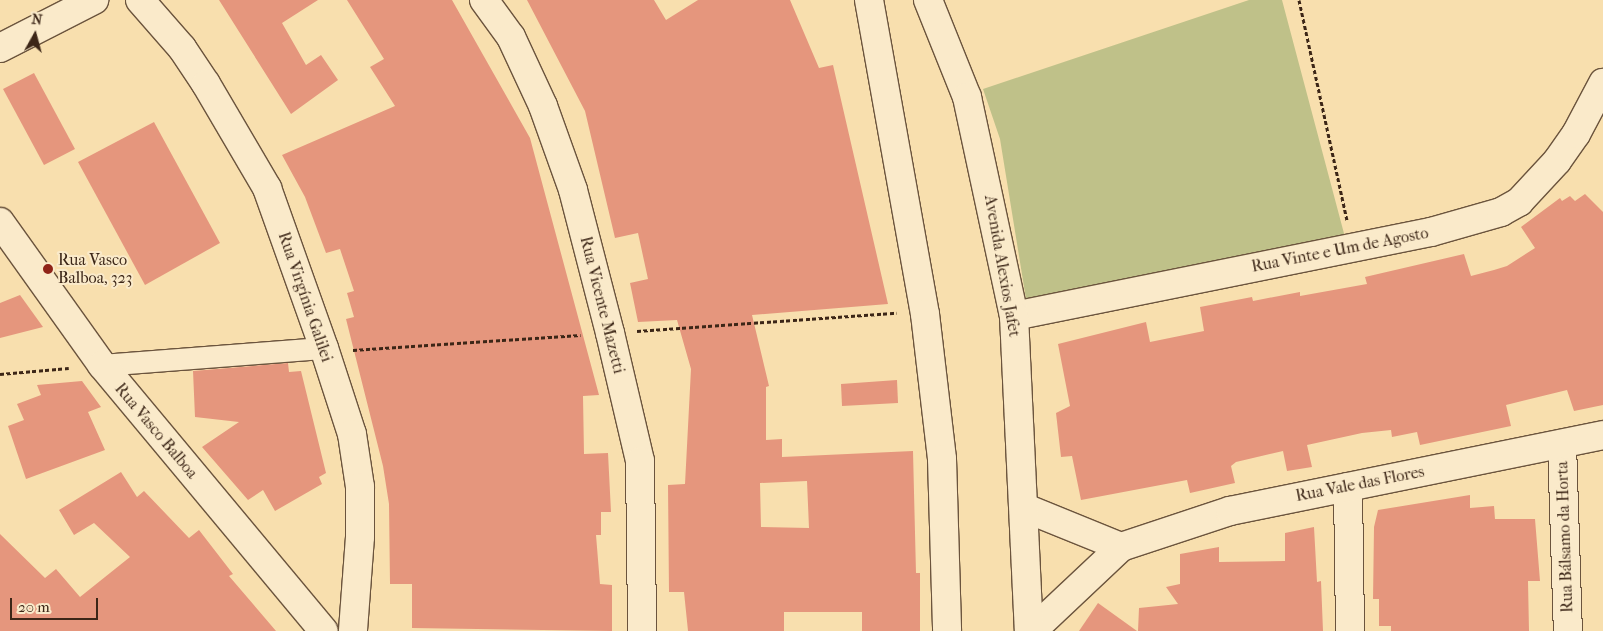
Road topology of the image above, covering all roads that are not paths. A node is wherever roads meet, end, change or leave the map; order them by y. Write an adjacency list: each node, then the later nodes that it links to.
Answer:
1 (94, 0): 6 (street)
2 (140, 0): 10 (street, Rua Virgínia Galilei)
3 (484, 0): 19 (street, Rua Vicente Mazetti)
4 (869, 0): 20 (street)
5 (928, 0): 9 (street, Avenida Alexios Jafet)
6 (0, 48)
7 (1603, 83): 9 (street, Rua Vinte e Um de Agosto)
8 (0, 222): 11 (street, Rua Vasco Balboa)
9 (1014, 316): 15 (street, Avenida Alexios Jafet)
10 (325, 350): 11 (street); 18 (street, Rua Virgínia Galilei)
11 (102, 365): 17 (street, Rua Vasco Balboa)
12 (1603, 435): 13 (street, Rua Vale das Flores)
13 (1562, 444): 14 (street, Rua Vale das Flores); 23 (street, Rua Bálsamo da Horta)
14 (1348, 487): 16 (street, Rua Vale das Flores); 22 (street)
15 (1026, 508): 16 (street); 21 (street, Avenida Alexios Jafet)
16 (1121, 547): 21 (street, Rua Vale das Flores)
17 (324, 631)
18 (353, 631)
19 (642, 631)
20 (948, 631)
21 (1031, 631)
22 (1350, 631)
23 (1568, 631)

